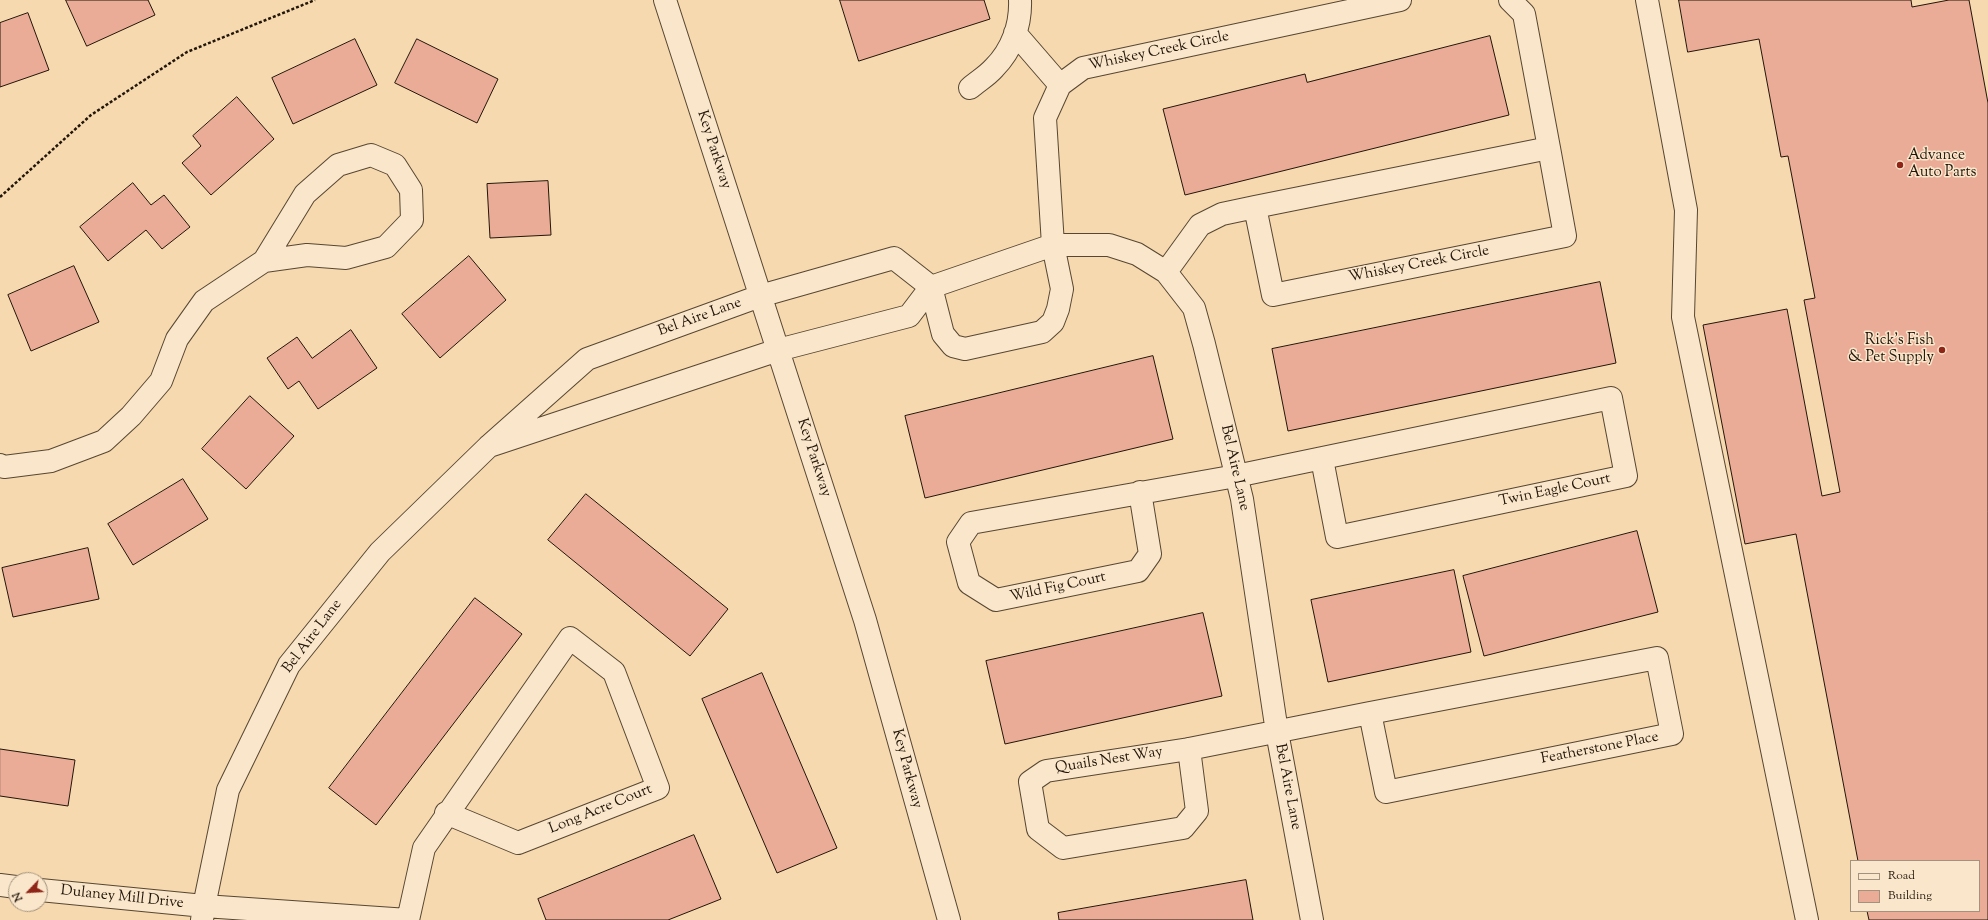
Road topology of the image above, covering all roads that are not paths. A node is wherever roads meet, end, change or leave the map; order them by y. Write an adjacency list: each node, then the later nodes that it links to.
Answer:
1 (665, 0): 15 (street, Key Parkway)
2 (1020, 0): 6 (street)
3 (1400, 0): 7 (street, Whiskey Creek Circle)
4 (1510, 0): 9 (street, Whiskey Creek Circle)
5 (1647, 0): 31 (street)
6 (1015, 33): 7 (street); 8 (street)
7 (1060, 85): 11 (street, Whiskey Creek Circle)
8 (970, 88)
9 (1549, 148): 10 (street); 10 (street, Whiskey Creek Circle)
10 (1255, 207): 13 (street)
11 (1053, 245): 13 (street, Bel Aire Lane); 14 (street, Bel Aire Lane); 14 (street, Whiskey Creek Circle)
12 (264, 261): 12 (street); 19 (street)
13 (1166, 272): 20 (street, Bel Aire Lane)
14 (931, 287): 15 (street, Bel Aire Lane); 16 (street, Bel Aire Lane)
15 (760, 296): 16 (street, Key Parkway); 17 (street, Bel Aire Lane)
16 (778, 350): 17 (street, Bel Aire Lane); 29 (street, Key Parkway)
17 (489, 446): 27 (street, Bel Aire Lane)
18 (1322, 459): 18 (street, Twin Eagle Court); 20 (street, Twin Eagle Court)
19 (0, 465)
20 (1236, 476): 21 (street, Wild Fig Court); 23 (street, Bel Aire Lane)
21 (1140, 492): 21 (street, Wild Fig Court)
22 (1370, 713): 22 (street, Featherstone Place); 23 (street, Featherstone Place)
23 (1277, 732): 24 (street, Quails Nest Way); 30 (street, Bel Aire Lane)
24 (1189, 749): 24 (street, Quails Nest Way)
25 (446, 813): 25 (street, Long Acre Court); 28 (street, Long Acre Court)
26 (48, 891): 27 (street, Dulaney Mill Drive)
27 (203, 913): 28 (street, Dulaney Mill Drive)
28 (408, 920)
29 (949, 920)
30 (1312, 920)
31 (1807, 920)

